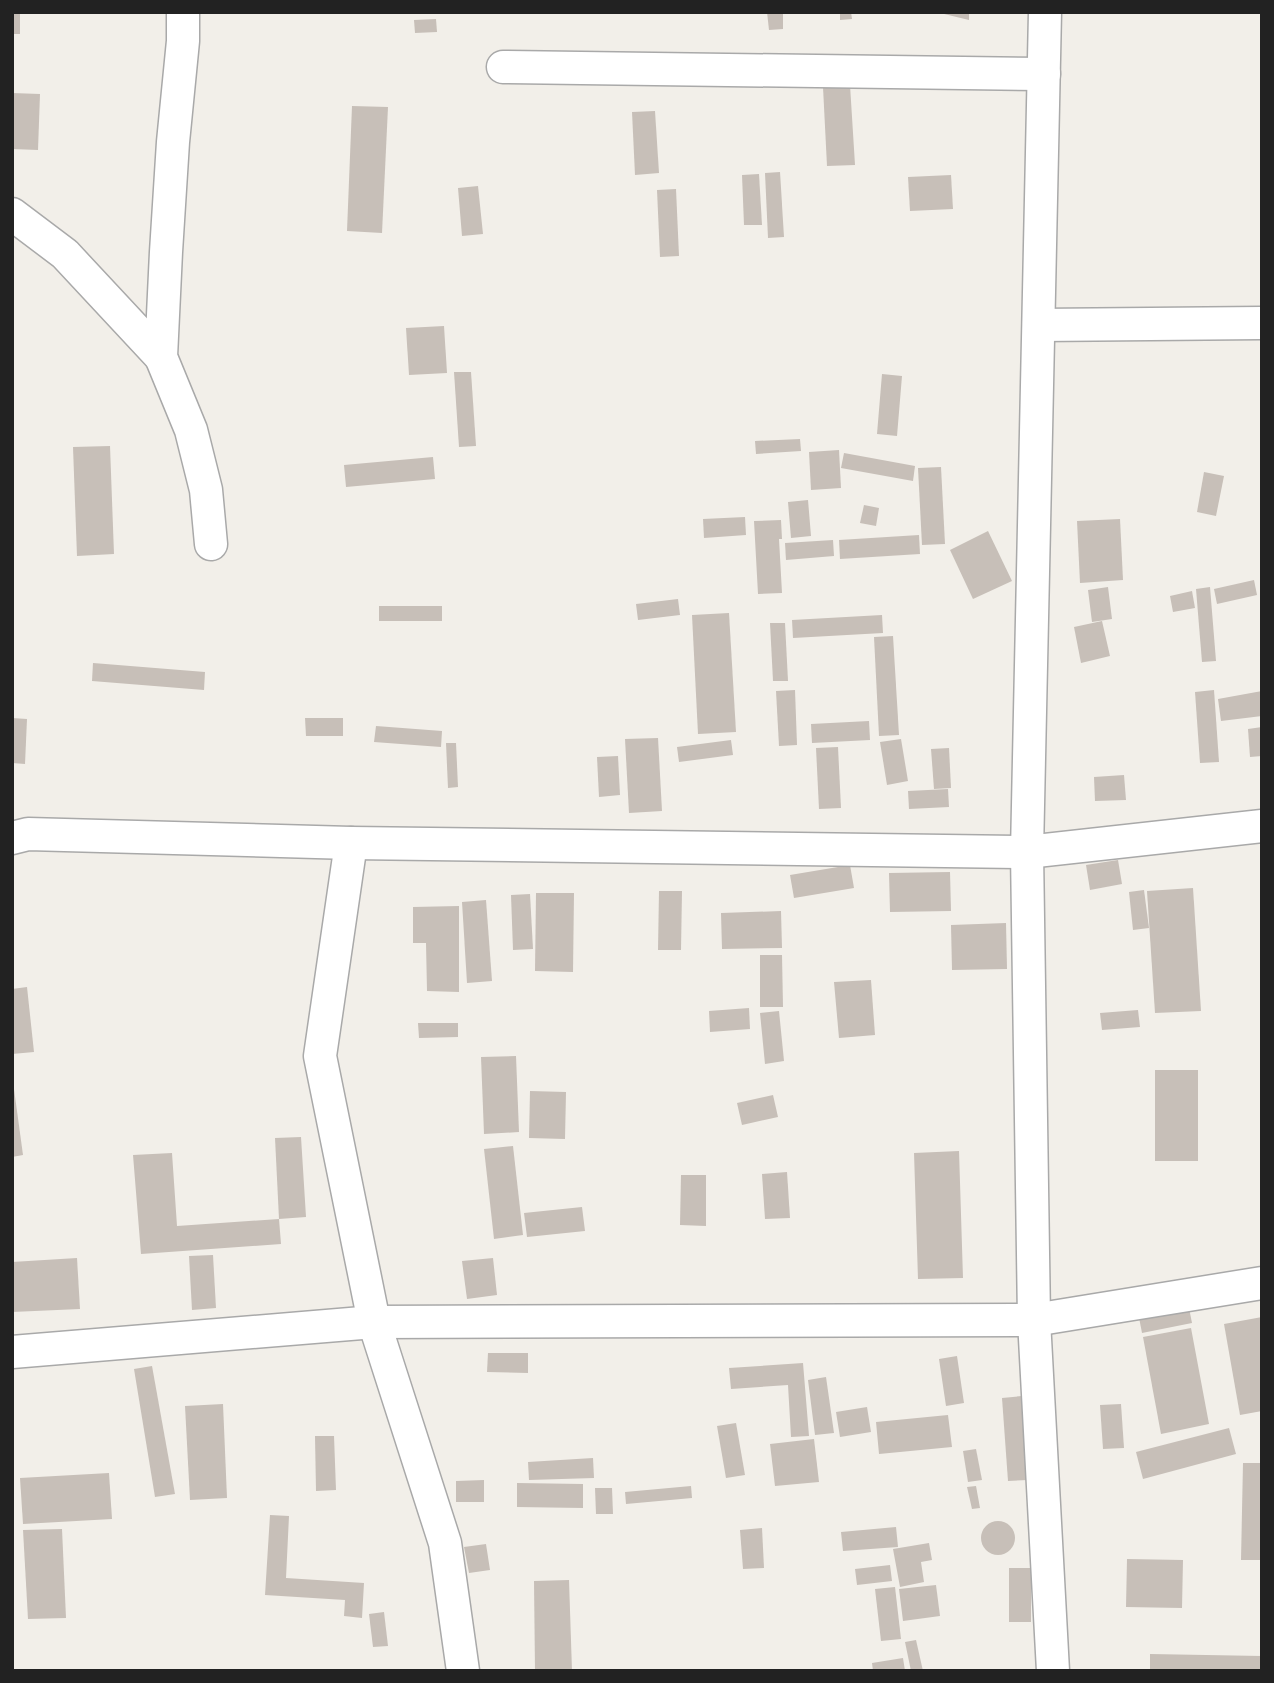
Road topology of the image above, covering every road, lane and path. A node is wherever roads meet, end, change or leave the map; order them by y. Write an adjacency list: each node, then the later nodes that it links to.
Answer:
1 (183, 12): 8 (street)
2 (1045, 12): 4 (street)
3 (503, 67): 4 (street)
4 (1044, 74): 7 (street)
5 (12, 214): 8 (street)
6 (1262, 323): 7 (street)
7 (1038, 325): 13 (street)
8 (161, 357): 9 (street)
9 (211, 544)
10 (1262, 826): 13 (street)
11 (12, 838): 12 (street)
12 (351, 843): 13 (street); 16 (street)
13 (1027, 852): 15 (street)
14 (1262, 1283): 15 (street)
15 (1034, 1320): 16 (street); 19 (street)
16 (374, 1322): 17 (street); 18 (street)
17 (12, 1352)
18 (463, 1671)
19 (1052, 1671)

